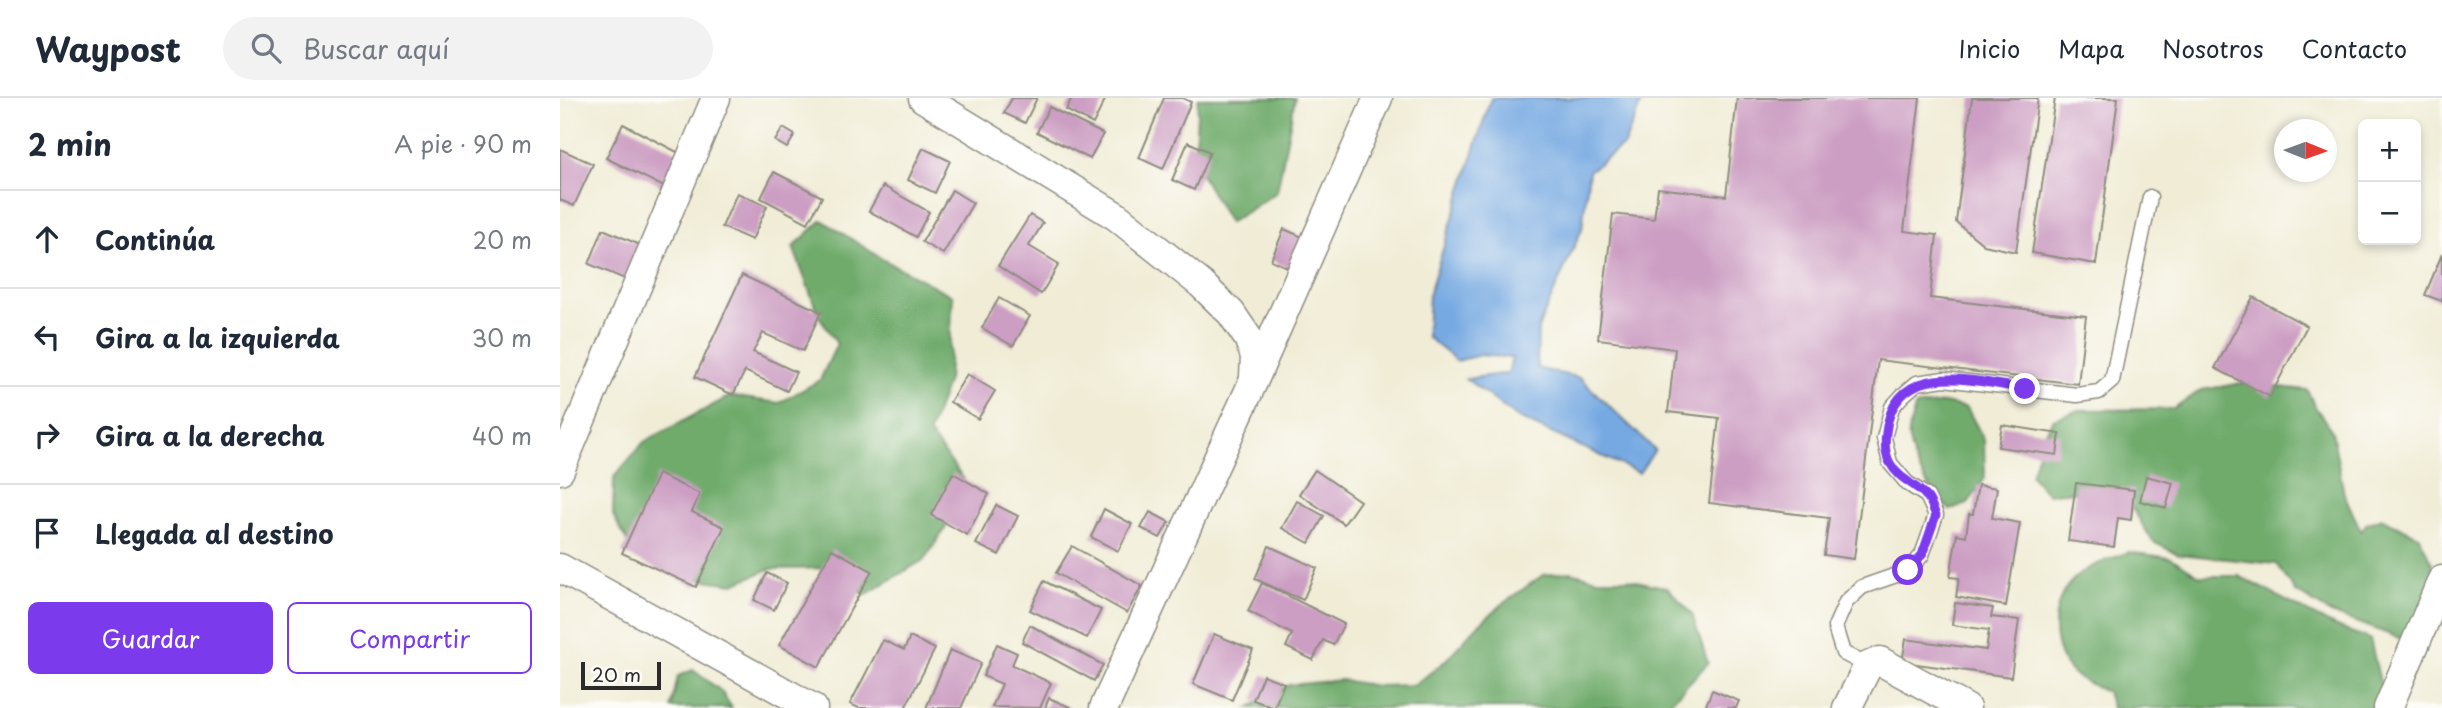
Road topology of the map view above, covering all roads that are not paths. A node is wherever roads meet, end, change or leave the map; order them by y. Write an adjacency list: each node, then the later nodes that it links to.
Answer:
1 (716, 98): 6 (street)
2 (923, 98): 5 (street)
3 (1378, 98): 5 (street)
4 (2150, 197): 9 (lane)
5 (1254, 380): 11 (street)
6 (560, 470)
7 (560, 568): 10 (street)
8 (2442, 580): 14 (street)
9 (1868, 666): 12 (street); 13 (street)
10 (813, 708)
11 (1104, 708)
12 (1847, 708)
13 (1966, 708)
14 (2388, 708)

